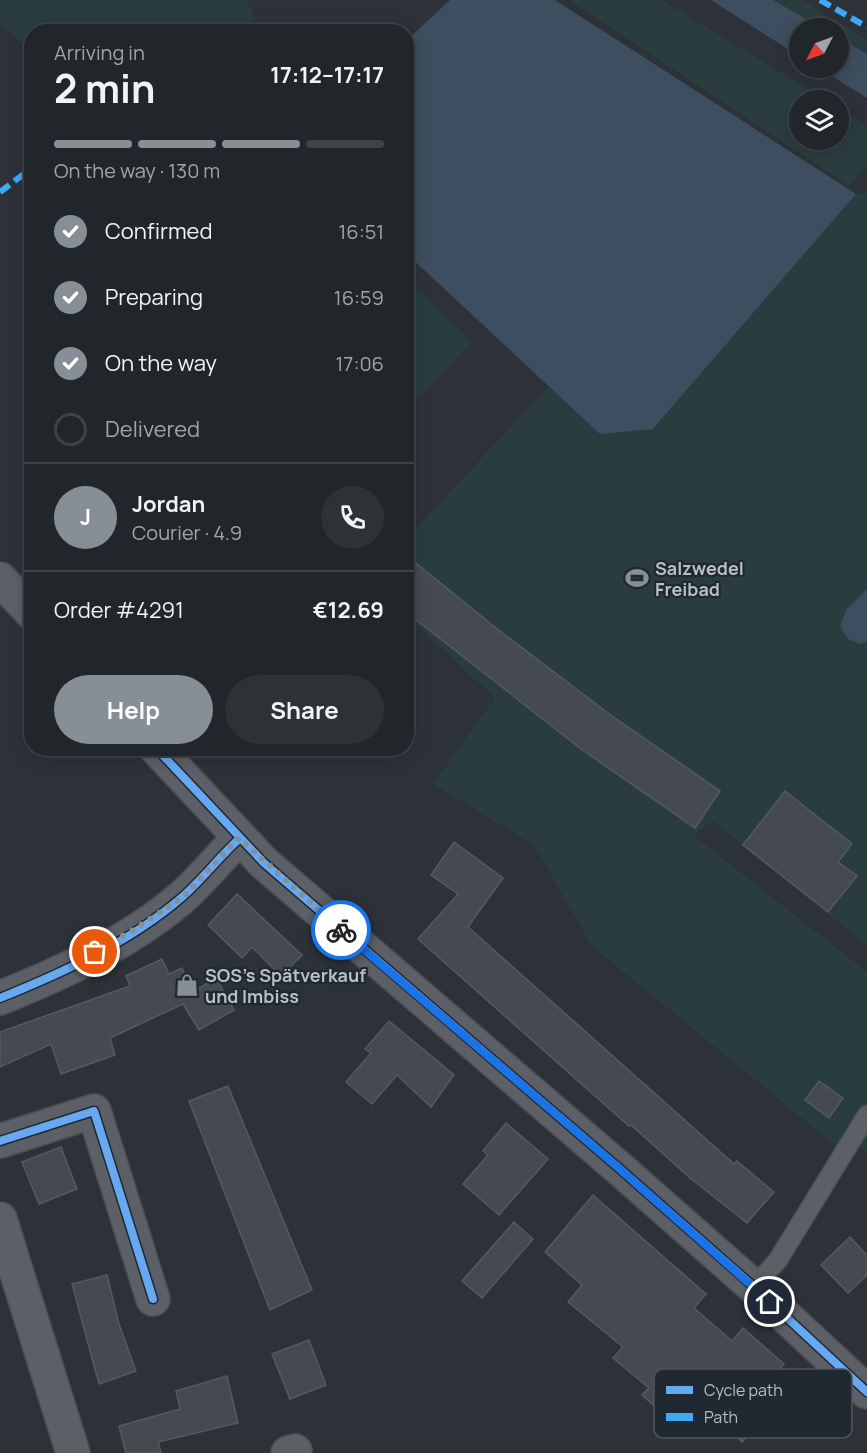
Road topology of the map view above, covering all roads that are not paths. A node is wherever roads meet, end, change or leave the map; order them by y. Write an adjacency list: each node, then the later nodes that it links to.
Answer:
1 (0, 579): 2 (street)
2 (24, 604)
3 (163, 756): 4 (street)
4 (239, 838): 5 (street); 9 (street)
5 (0, 998)
6 (867, 1115): 9 (lane)
7 (0, 1142): 10 (street)
8 (0, 1219): 11 (street)
9 (754, 1287): 12 (street)
10 (153, 1299)
11 (12, 1301): 15 (street)
12 (842, 1369)
13 (852, 1378): 14 (street)
14 (867, 1392)
15 (73, 1453)

